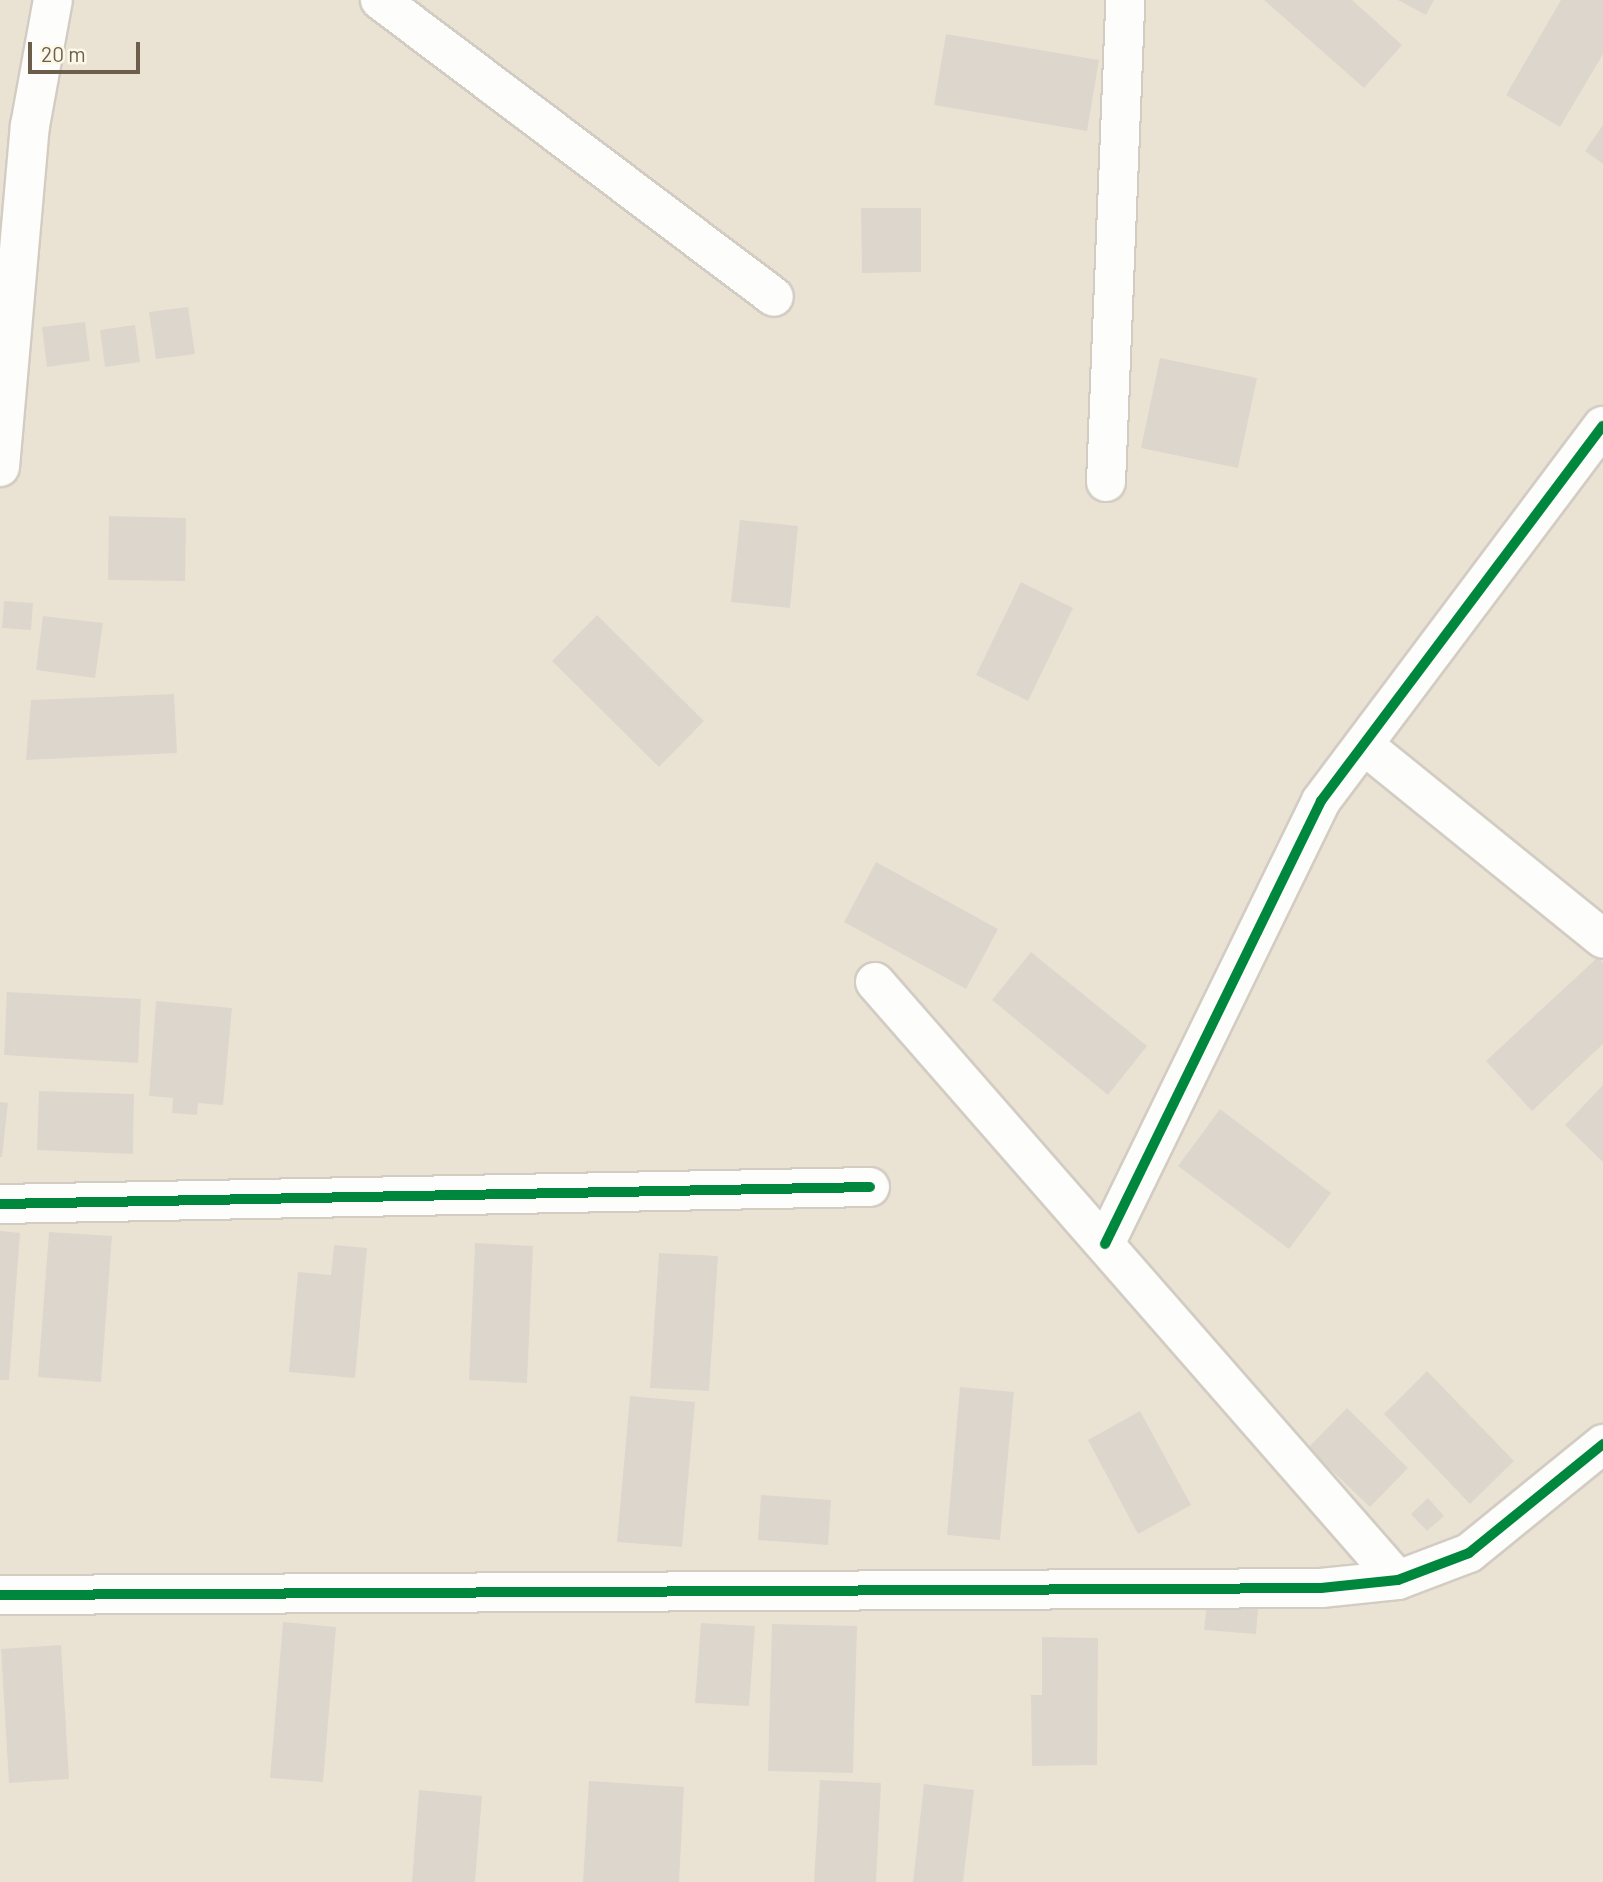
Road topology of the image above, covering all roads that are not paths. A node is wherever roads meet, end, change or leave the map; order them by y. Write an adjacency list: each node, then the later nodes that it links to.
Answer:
1 (53, 0): 5 (street)
2 (380, 0): 4 (street)
3 (1125, 0): 8 (street)
4 (774, 297)
5 (2, 412): 7 (street)
6 (1603, 426): 9 (street)
7 (0, 467)
8 (1105, 482)
9 (1365, 746): 10 (street); 14 (street)
10 (1603, 939)
11 (875, 982): 14 (street)
12 (870, 1187): 13 (street)
13 (0, 1204)
14 (1105, 1244): 16 (street)
15 (1603, 1444): 16 (street)
16 (1398, 1580): 17 (street)
17 (0, 1595)

